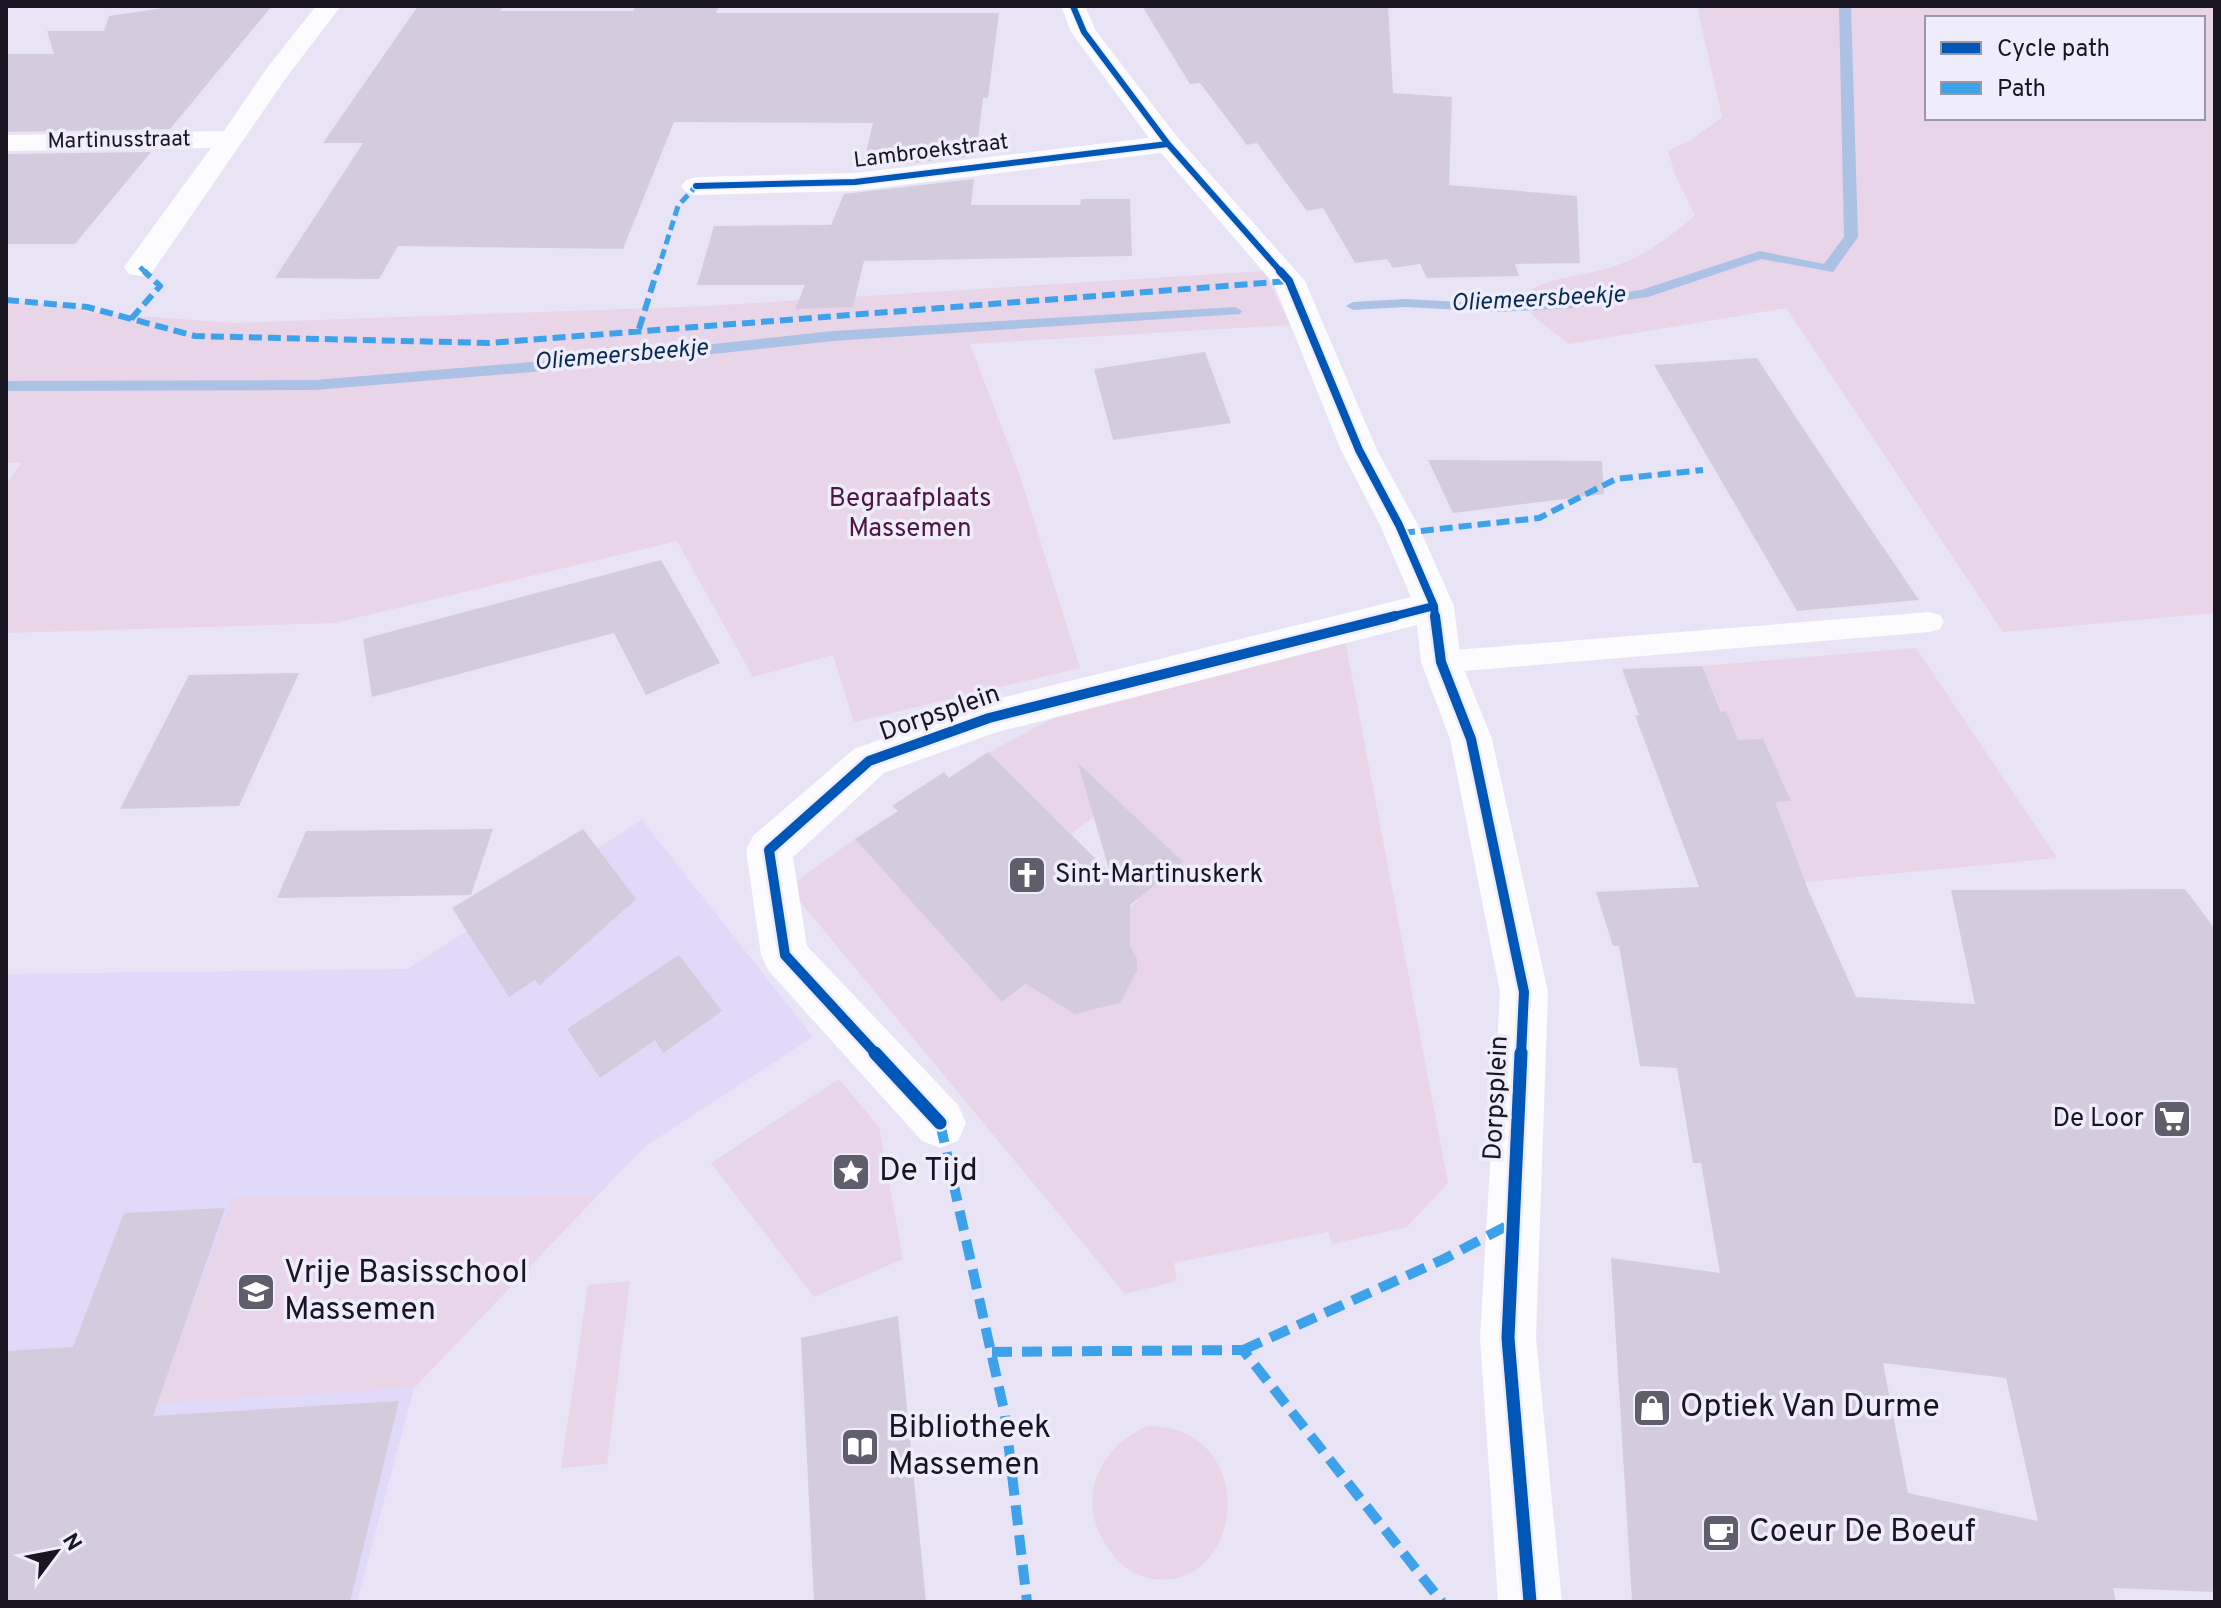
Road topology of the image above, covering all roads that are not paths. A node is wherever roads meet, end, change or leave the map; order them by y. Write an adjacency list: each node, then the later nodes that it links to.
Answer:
1 (329, 6): 3 (street, Martinusstraat)
2 (1073, 6): 5 (street)
3 (232, 139): 4 (street, Martinusstraat); 7 (street, Martinusstraat)
4 (6, 143)
5 (1168, 144): 6 (street, Lambroekstraat); 8 (street, Dorpsplein)
6 (696, 186)
7 (140, 267)
8 (1434, 606): 10 (street, Dorpsplein); 11 (street, Dorpsplein)
9 (1930, 622): 10 (lane)
10 (1441, 662): 12 (street, Dorpsplein)
11 (940, 1123)
12 (1530, 1602)

